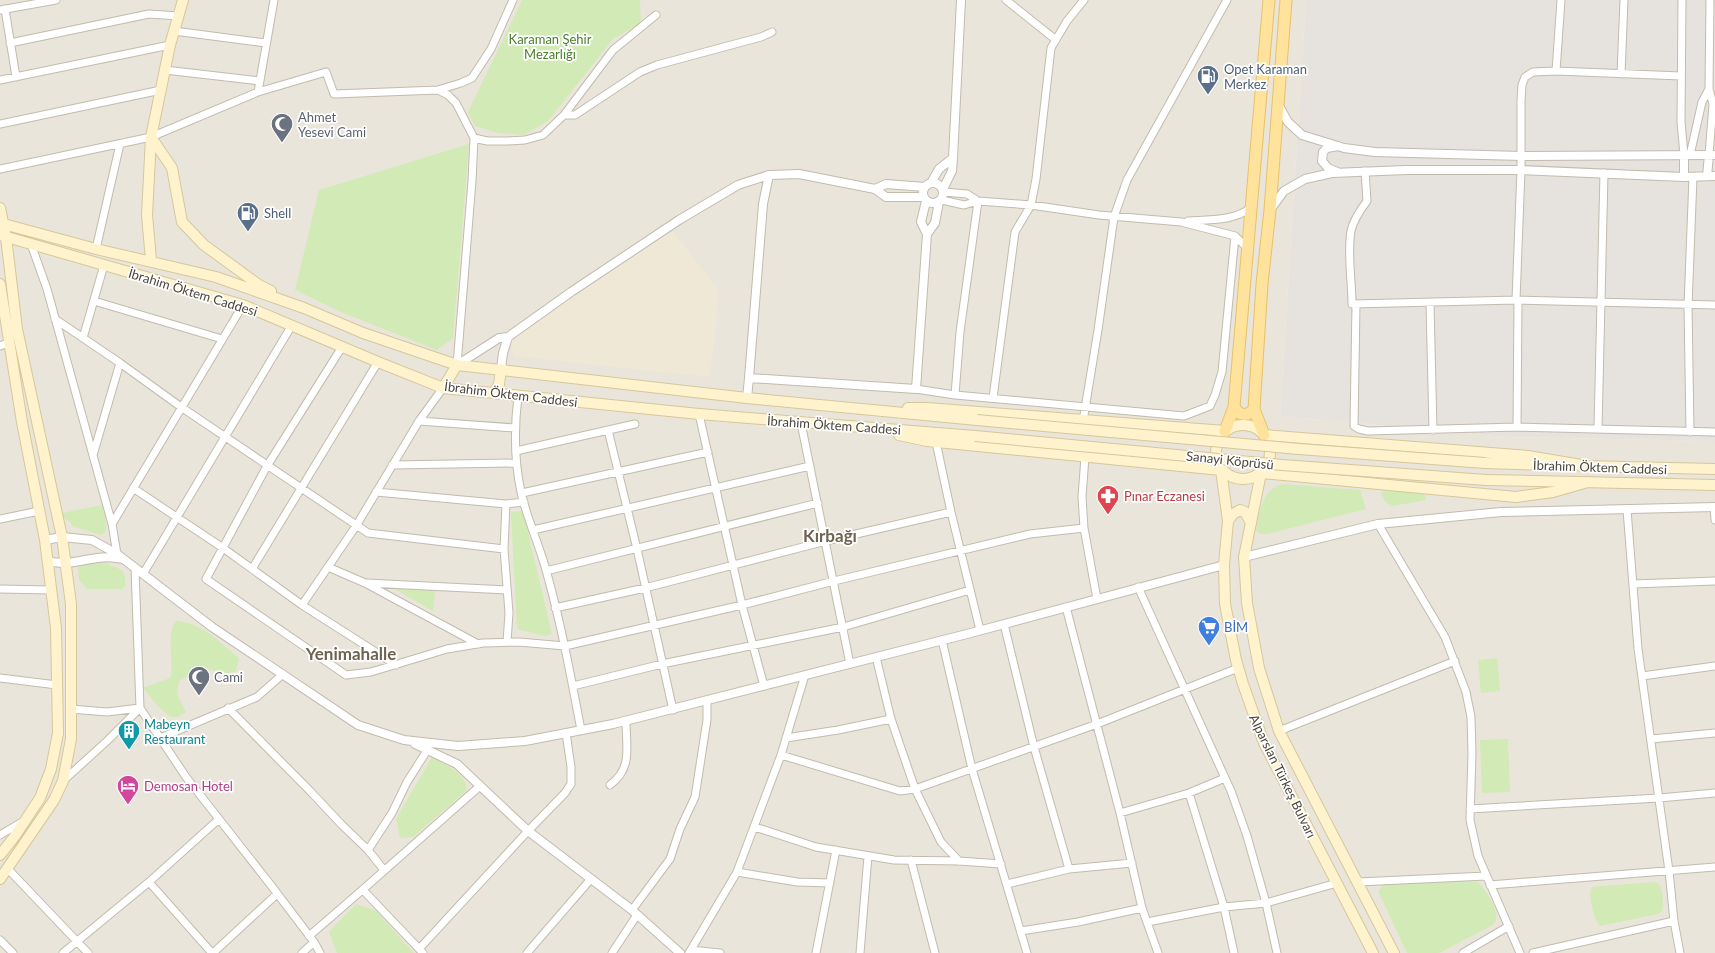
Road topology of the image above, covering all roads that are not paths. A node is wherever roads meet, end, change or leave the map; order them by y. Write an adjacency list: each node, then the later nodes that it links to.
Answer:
1 (56, 0): 16 (street)
2 (183, 0): 18 (main road)
3 (187, 0): 18 (main road)
4 (274, 0): 23 (street)
5 (513, 0): 35 (street)
6 (961, 0): 47 (street)
7 (1006, 0): 21 (street)
8 (1084, 0): 21 (street)
9 (1227, 0): 65 (street)
10 (1269, 0): 62 (main road)
11 (1286, 0): 37 (main road)
12 (1561, 0): 27 (street)
13 (1624, 0): 28 (street)
14 (1682, 0): 29 (street)
15 (1710, 0): 25 (street)
16 (3, 10): 22 (street)
17 (656, 15): 38 (street)
18 (179, 16): 19 (main road); 22 (street)
19 (174, 32): 23 (street); 24 (main road)
20 (772, 32): 38 (street)
21 (1056, 40): 61 (street)
22 (10, 42): 30 (street)
23 (266, 43): 32 (street)
24 (170, 45): 26 (main road); 30 (street)
25 (1712, 68): 33 (street)
26 (165, 70): 32 (street); 34 (main road)
27 (1556, 71): 28 (street); 46 (street)
28 (1621, 74): 29 (street)
29 (1681, 76): 44 (street)
30 (16, 77): 31 (street)
31 (0, 80)
32 (260, 81): 36 (street)
33 (1709, 89): 44 (street); 45 (street)
34 (161, 90): 39 (street); 40 (main road)
35 (438, 90): 36 (street); 41 (street)
36 (258, 92): 40 (street)
37 (1278, 104): 43 (street); 64 (main road)
38 (564, 115): 41 (street)
39 (0, 124)
40 (151, 137): 42 (street); 74 (main road); 85 (main road)
41 (474, 138): 95 (street)
42 (120, 144): 48 (street); 72 (street)
43 (1338, 146): 46 (street); 51 (street)
44 (1687, 155): 45 (street); 46 (street); 55 (street)
45 (1712, 155): 54 (street)
46 (1521, 156): 49 (street)
47 (954, 158): 56 (street); 58 (street)
48 (0, 169)
49 (1521, 170): 50 (street); 52 (street); 77 (street)
50 (1365, 171): 51 (street); 81 (street)
51 (1339, 172): 64 (street)
52 (1604, 172): 55 (street); 80 (street)
53 (769, 175): 57 (street); 88 (street); 97 (street)
54 (1711, 176): 55 (street)
55 (1689, 177): 83 (street)
56 (928, 185): 57 (street); 58 (street); 59 (street)
57 (875, 189): 59 (street)
58 (942, 196): 59 (street); 60 (street); 60 (street); 68 (street)
59 (925, 199): 68 (street)
60 (978, 201): 61 (street); 101 (street)
61 (1031, 205): 65 (street); 104 (street)
62 (1252, 207): 66 (street); 73 (main road)
63 (0, 208): 67 (main road)
64 (1270, 210): 109 (main road)
65 (1114, 217): 66 (street); 106 (street)
66 (1182, 222): 70 (street)
67 (2, 224): 69 (main road); 72 (main road, İbrahim Öktem Caddesi)
68 (927, 234): 99 (street)
69 (3, 236): 71 (main road, İbrahim Öktem Caddesi); 170 (main road)
70 (1235, 236): 73 (street); 106 (street)
71 (31, 244): 75 (main road, İbrahim Öktem Caddesi); 86 (street)
72 (96, 249): 74 (main road, İbrahim Öktem Caddesi)
73 (1248, 250): 107 (main road)
74 (151, 260): 85 (main road, İbrahim Öktem Caddesi)
75 (104, 265): 78 (street); 82 (main road, İbrahim Öktem Caddesi)
76 (0, 284): 91 (main road)
77 (1517, 300): 79 (street); 80 (street); 117 (street)
78 (94, 301): 89 (street); 90 (street)
79 (1430, 303): 81 (street); 121 (street)
80 (1600, 303): 83 (street); 119 (street)
81 (1356, 304): 121 (street)
82 (243, 305): 87 (main road, İbrahim Öktem Caddesi); 90 (street)
83 (1688, 306): 84 (street); 123 (street)
84 (1715, 306)
85 (304, 308): 95 (main road, İbrahim Öktem Caddesi)
86 (55, 319): 89 (street); 131 (street)
87 (292, 326): 92 (main road, İbrahim Öktem Caddesi); 127 (street)
88 (508, 337): 95 (street); 96 (street)
89 (83, 338): 94 (street)
90 (222, 339): 105 (street)
91 (4, 344): 157 (main road)
92 (342, 347): 93 (main road, İbrahim Öktem Caddesi); 136 (street)
93 (378, 362): 98 (main road, İbrahim Öktem Caddesi); 148 (street)
94 (120, 363): 105 (street); 131 (street)
95 (458, 365): 96 (main road, İbrahim Öktem Caddesi); 98 (main road)
96 (501, 369): 100 (main road); 103 (main road, İbrahim Öktem Caddesi)
97 (749, 378): 99 (street); 103 (street)
98 (443, 388): 100 (main road, İbrahim Öktem Caddesi); 113 (street)
99 (916, 389): 101 (street)
100 (494, 394): 102 (main road, İbrahim Öktem Caddesi)
101 (955, 395): 104 (street)
102 (518, 396): 110 (main road, İbrahim Öktem Caddesi); 118 (street)
103 (747, 398): 108 (main road, İbrahim Öktem Caddesi)
104 (993, 398): 106 (street)
105 (180, 407): 127 (street); 147 (street)
106 (1085, 407): 112 (street)
107 (1234, 407): 109 (main road); 122 (main road)
108 (855, 409): 111 (main road, İbrahim Öktem Caddesi); 112 (main road)
109 (1254, 409): 125 (main road)
110 (699, 414): 114 (main road, İbrahim Öktem Caddesi); 130 (street)
111 (977, 420): 134 (main road, Sanayi Köprüsü, bridge)
112 (1083, 420): 122 (main road)
113 (419, 421): 118 (street); 135 (street)
114 (801, 423): 116 (main road, İbrahim Öktem Caddesi); 137 (street)
115 (635, 424): 120 (street)
116 (848, 426): 126 (main road, İbrahim Öktem Caddesi); 128 (main road)
117 (1517, 427): 119 (street); 121 (street)
118 (515, 428): 129 (street)
119 (1598, 428): 123 (street)
120 (608, 430): 129 (street); 141 (street)
121 (1433, 430)
122 (1225, 431): 125 (main road); 139 (main road)
123 (1690, 432): 124 (street)
124 (1715, 432)
125 (1264, 435): 138 (main road); 142 (main road)
126 (975, 436): 143 (main road, Sanayi Köprüsü, bridge)
127 (226, 438): 136 (street); 159 (street)
128 (936, 442): 132 (main road); 158 (street)
129 (516, 451): 133 (street)
130 (708, 452): 141 (street); 146 (street)
131 (93, 455): 164 (street)
132 (1085, 457): 139 (main road); 168 (street)
133 (516, 463): 135 (street); 150 (street)
134 (1485, 463): 138 (main road, İbrahim Öktem Caddesi)
135 (392, 465): 149 (street)
136 (267, 466): 148 (street); 173 (street)
137 (810, 466): 146 (street); 152 (street)
138 (1586, 466): 140 (main road, İbrahim Öktem Caddesi)
139 (1221, 470): 142 (main road); 162 (main road, Alparslan Türkeş Bulvarı)
140 (1715, 470)
141 (618, 473): 150 (street); 155 (street)
142 (1261, 473): 144 (main road); 163 (main road, Alparslan Türkeş Bulvarı)
143 (1486, 480): 144 (main road, İbrahim Öktem Caddesi)
144 (1588, 482): 145 (main road, İbrahim Öktem Caddesi)
145 (1715, 486)
146 (716, 487): 155 (street); 167 (street)
147 (133, 488): 159 (street); 164 (street)
148 (301, 489): 166 (street); 186 (street)
149 (376, 492): 153 (street); 166 (street)
150 (522, 493): 151 (street)
151 (524, 502): 153 (street); 169 (street)
152 (818, 503): 167 (street); 172 (street)
153 (506, 504): 174 (street)
154 (1714, 507): 156 (street); 161 (street)
155 (627, 509): 169 (street); 175 (street)
156 (1627, 510): 165 (street); 192 (street)
157 (39, 511): 160 (street); 171 (main road)
158 (951, 512): 172 (street); 176 (street)
159 (178, 518): 173 (street); 188 (street)
160 (0, 519)
161 (1715, 520)
162 (1228, 521): 163 (main road); 183 (main road, Alparslan Türkeş Bulvarı)
163 (1251, 523): 178 (main road, Alparslan Türkeş Bulvarı)
164 (112, 524): 177 (street)
165 (1378, 524): 178 (street); 214 (street)
166 (356, 526): 174 (street); 184 (street)
167 (725, 527): 175 (street); 182 (street)
168 (1084, 528): 176 (street); 199 (street)
169 (533, 530): 187 (street)
170 (62, 537): 171 (street); 177 (street); 181 (main road)
171 (45, 540): 180 (main road)
172 (826, 541): 182 (street); 189 (street)
173 (223, 548): 186 (street); 217 (street)
174 (504, 549): 197 (street)
175 (637, 549): 187 (street); 194 (street)
176 (960, 550): 189 (street); 198 (street)
177 (117, 554): 179 (street)
178 (1244, 557): 237 (main road, Alparslan Türkeş Bulvarı)
179 (124, 560): 181 (street); 185 (street)
180 (48, 562): 181 (street); 196 (main road)
181 (66, 563): 231 (main road)
182 (733, 565): 194 (street); 201 (street)
183 (1224, 565): 193 (street); 219 (main road, Alparslan Türkeş Bulvarı)
184 (328, 567): 191 (street); 200 (street)
185 (135, 568): 188 (street); 229 (street)
186 (252, 569): 200 (street)
187 (546, 571): 203 (street)
188 (144, 574): 220 (street)
189 (834, 581): 201 (street); 206 (street)
190 (1715, 581): 192 (street)
191 (365, 583): 197 (street); 210 (street)
192 (1633, 584): 222 (street)
193 (1138, 587): 199 (street); 227 (street)
194 (645, 588): 203 (street); 205 (street)
195 (0, 589): 196 (street)
196 (51, 590): 224 (main road)
197 (507, 590): 209 (street)
198 (970, 590): 206 (street); 207 (street)
199 (1097, 599): 202 (street)
200 (302, 605): 217 (street)
201 (742, 605): 205 (street); 211 (street)
202 (1066, 607): 204 (street); 235 (street)
203 (555, 608): 212 (street)
204 (1004, 624): 207 (street); 244 (street)
205 (653, 626): 212 (street); 215 (street)
206 (843, 627): 211 (street); 216 (street)
207 (980, 630): 208 (street)
208 (942, 640): 213 (street); 247 (street)
209 (507, 642): 210 (street); 212 (street)
210 (478, 644): 217 (street)
211 (752, 644): 215 (street); 226 (street)
212 (565, 646): 225 (street)
213 (876, 657): 216 (street); 233 (street)
214 (1455, 661): 237 (street); 256 (street)
215 (662, 664): 225 (street); 232 (street)
216 (850, 664): 221 (street)
217 (396, 665)
218 (1715, 666): 222 (street)
219 (1238, 668): 227 (street); 283 (main road, Alparslan Türkeş Bulvarı)
220 (283, 674): 230 (street); 243 (street)
221 (806, 675): 226 (street); 241 (street)
222 (1642, 676): 242 (street)
223 (0, 678): 224 (street)
224 (57, 685): 259 (main road)
225 (573, 686): 236 (street)
226 (764, 686): 228 (street)
227 (1185, 689): 235 (street); 248 (street)
228 (707, 701): 232 (street); 291 (street)
229 (140, 708): 231 (street); 240 (street); 249 (street)
230 (228, 708): 240 (street); 263 (street)
231 (71, 709): 249 (main road)
232 (673, 710): 234 (street)
233 (890, 719): 241 (street); 252 (street)
234 (626, 721): 236 (street); 250 (street)
235 (1097, 724): 244 (street); 257 (street)
236 (581, 730): 238 (street)
237 (1279, 731): 281 (main road, Alparslan Türkeş Bulvarı)
238 (566, 733): 243 (street); 261 (street)
239 (1715, 733): 242 (street)
240 (160, 738): 258 (street)
241 (786, 738): 246 (street)
242 (1651, 739): 255 (street)
243 (404, 740): 245 (street)
244 (1034, 747): 247 (street); 273 (street)
245 (428, 749): 251 (street); 263 (street)
246 (781, 755): 252 (street); 260 (street)
247 (972, 769): 252 (street); 270 (street)
248 (1225, 778): 253 (street); 288 (street)
249 (63, 781): 272 (main road)
250 (610, 785)
251 (480, 786): 261 (street); 274 (street)
252 (915, 789): 268 (street)
253 (1189, 793): 257 (street); 289 (street)
254 (1715, 793): 255 (street)
255 (1659, 798): 256 (street); 275 (street)
256 (1470, 809): 277 (street)
257 (1120, 813): 269 (street)
258 (219, 819): 280 (street); 287 (street)
259 (25, 820): 262 (street); 265 (main road)
260 (754, 827): 264 (street); 276 (street)
261 (528, 831): 279 (street); 300 (street)
262 (0, 835)
263 (368, 850): 274 (street)
264 (836, 850): 266 (street); 282 (street)
265 (0, 855)
266 (868, 856): 267 (street); 313 (street)
267 (911, 860): 268 (street); 314 (street)
268 (959, 861): 270 (street)
269 (1132, 862): 273 (street); 290 (street)
270 (1001, 864): 284 (street)
271 (1715, 867): 275 (street)
272 (8, 869): 278 (main road); 298 (street)
273 (1069, 869): 284 (street)
274 (384, 870): 286 (street)
275 (1669, 871): 285 (street); 292 (street)
276 (737, 872): 282 (street); 301 (street)
277 (1486, 876): 281 (street); 285 (street)
278 (0, 879)
279 (590, 880): 291 (street); 308 (street)
280 (149, 882): 298 (street); 305 (street)
281 (1358, 882): 320 (main road, Alparslan Türkeş Bulvarı)
282 (830, 883): 312 (street)
283 (1337, 883): 288 (street); 319 (main road, Alparslan Türkeş Bulvarı)
284 (1006, 884): 295 (street)
285 (1490, 885): 294 (street)
286 (363, 890): 296 (street); 300 (street)
287 (277, 894): 296 (street); 305 (street)
288 (1266, 903): 289 (street); 318 (street)
289 (1224, 907): 293 (street); 317 (street)
290 (1142, 908): 293 (street); 295 (street)
291 (634, 913): 309 (street); 310 (street)
292 (1674, 921): 323 (street); 324 (street)
293 (1146, 922): 316 (street)
294 (1509, 926): 321 (street); 322 (street)
295 (1021, 931): 315 (street)
296 (309, 936): 299 (street)
297 (0, 940): 302 (street)
298 (77, 941): 303 (street); 304 (street)
299 (314, 942): 306 (street); 307 (street)
300 (421, 951)
301 (690, 951): 311 (street)
302 (13, 953)
303 (63, 953)
304 (88, 953)
305 (212, 953)
306 (302, 953)
307 (320, 953)
308 (527, 953)
309 (612, 953)
310 (680, 953)
311 (720, 953)
312 (816, 953)
313 (860, 953)
314 (935, 953)
315 (1027, 953)
316 (1158, 953)
317 (1234, 953)
318 (1277, 953)
319 (1373, 953)
320 (1394, 953)
321 (1463, 953)
322 (1520, 953)
323 (1534, 953)
324 (1680, 953)

